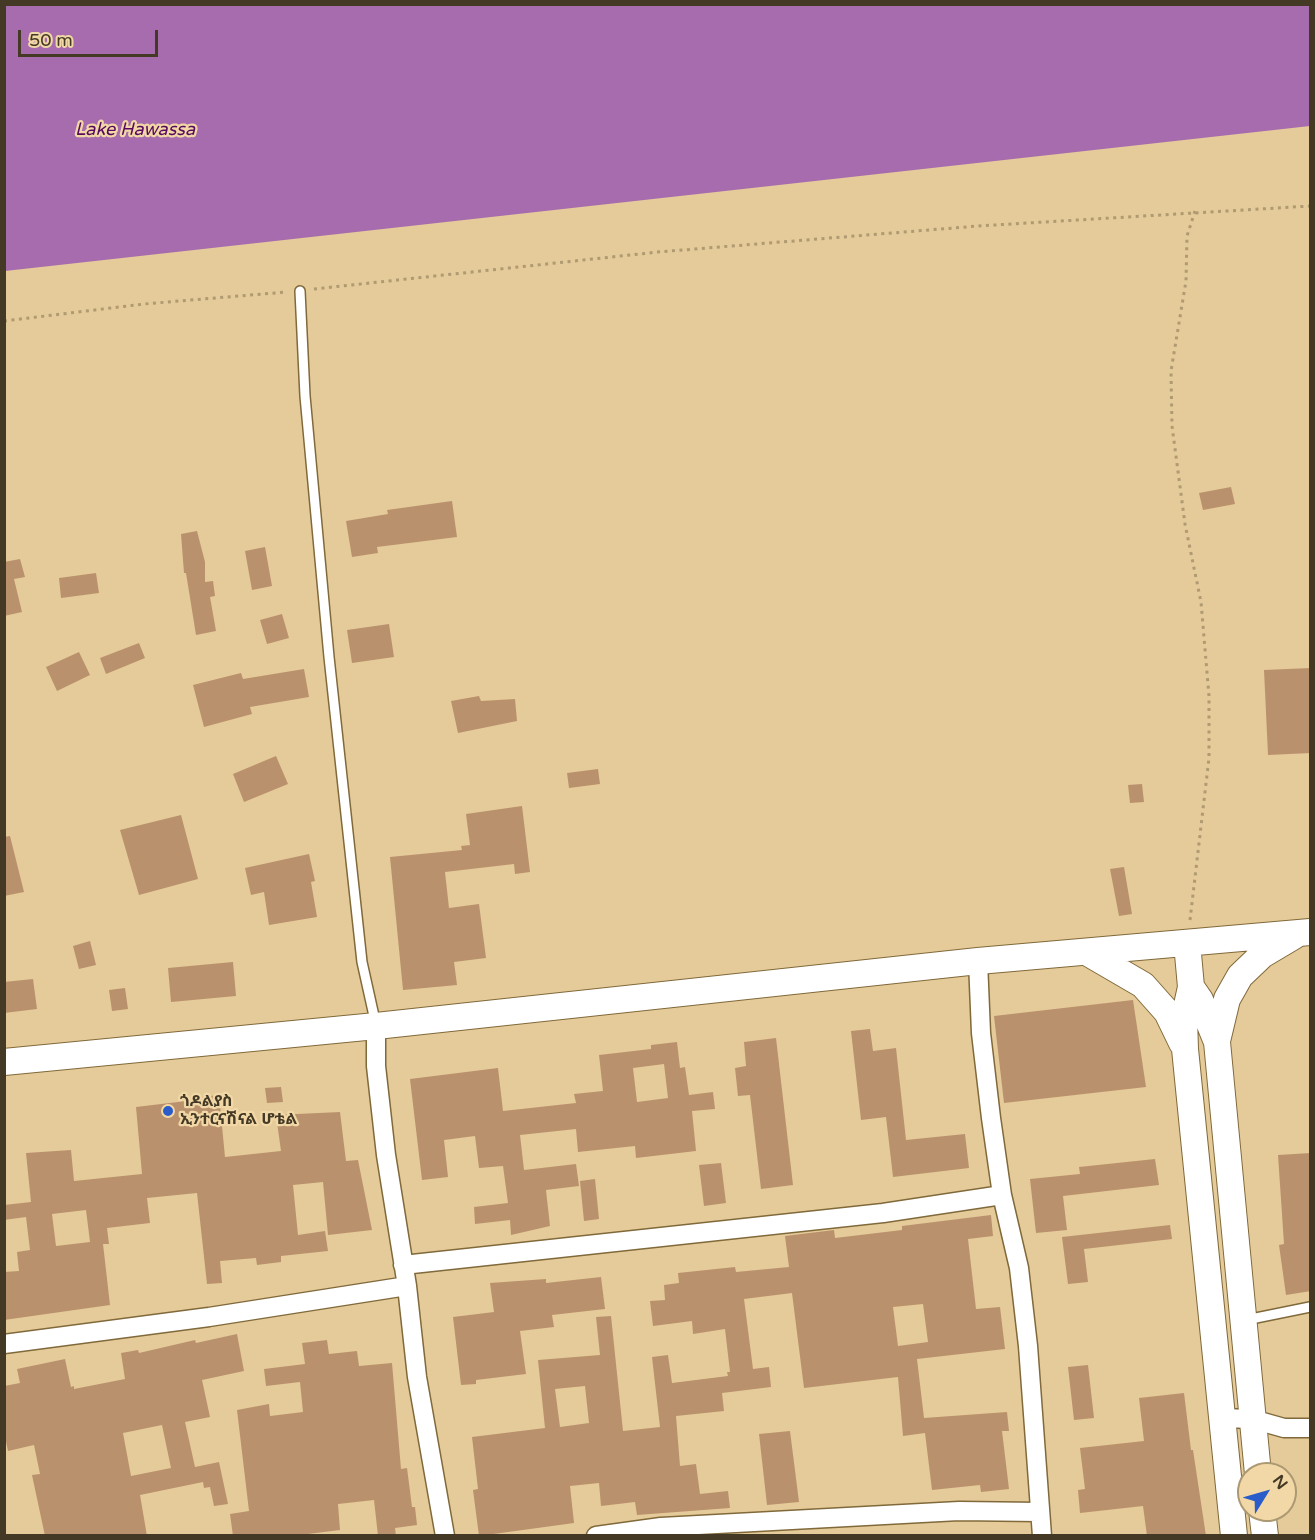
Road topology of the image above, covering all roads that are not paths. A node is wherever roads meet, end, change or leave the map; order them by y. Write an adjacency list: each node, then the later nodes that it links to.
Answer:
1 (300, 291): 7 (lane)
2 (1304, 932): 3 (main road); 8 (main road)
3 (1187, 943): 4 (main road); 6 (main road)
4 (1088, 953): 5 (main road); 9 (main road)
5 (978, 961): 7 (main road); 13 (street)
6 (1191, 987): 8 (main road); 9 (main road)
7 (376, 1026): 10 (main road); 14 (street)
8 (1217, 1042): 11 (main road)
9 (1185, 1049): 12 (main road)
10 (4, 1062)
11 (1224, 1122): 12 (main road); 17 (main road)
12 (1192, 1126): 19 (main road)
13 (1002, 1195): 14 (street); 23 (street)
14 (403, 1265): 15 (street)
15 (407, 1286): 18 (street); 24 (street)
16 (1311, 1307): 17 (lane)
17 (1243, 1321): 20 (main road)
18 (4, 1344)
19 (1221, 1418): 20 (street); 27 (main road)
20 (1252, 1419): 21 (street); 22 (main road)
21 (1311, 1428)
22 (1257, 1462)
23 (1039, 1512): 25 (street); 26 (street)
24 (445, 1536)
25 (596, 1536)
26 (1042, 1536)
27 (1234, 1536)

